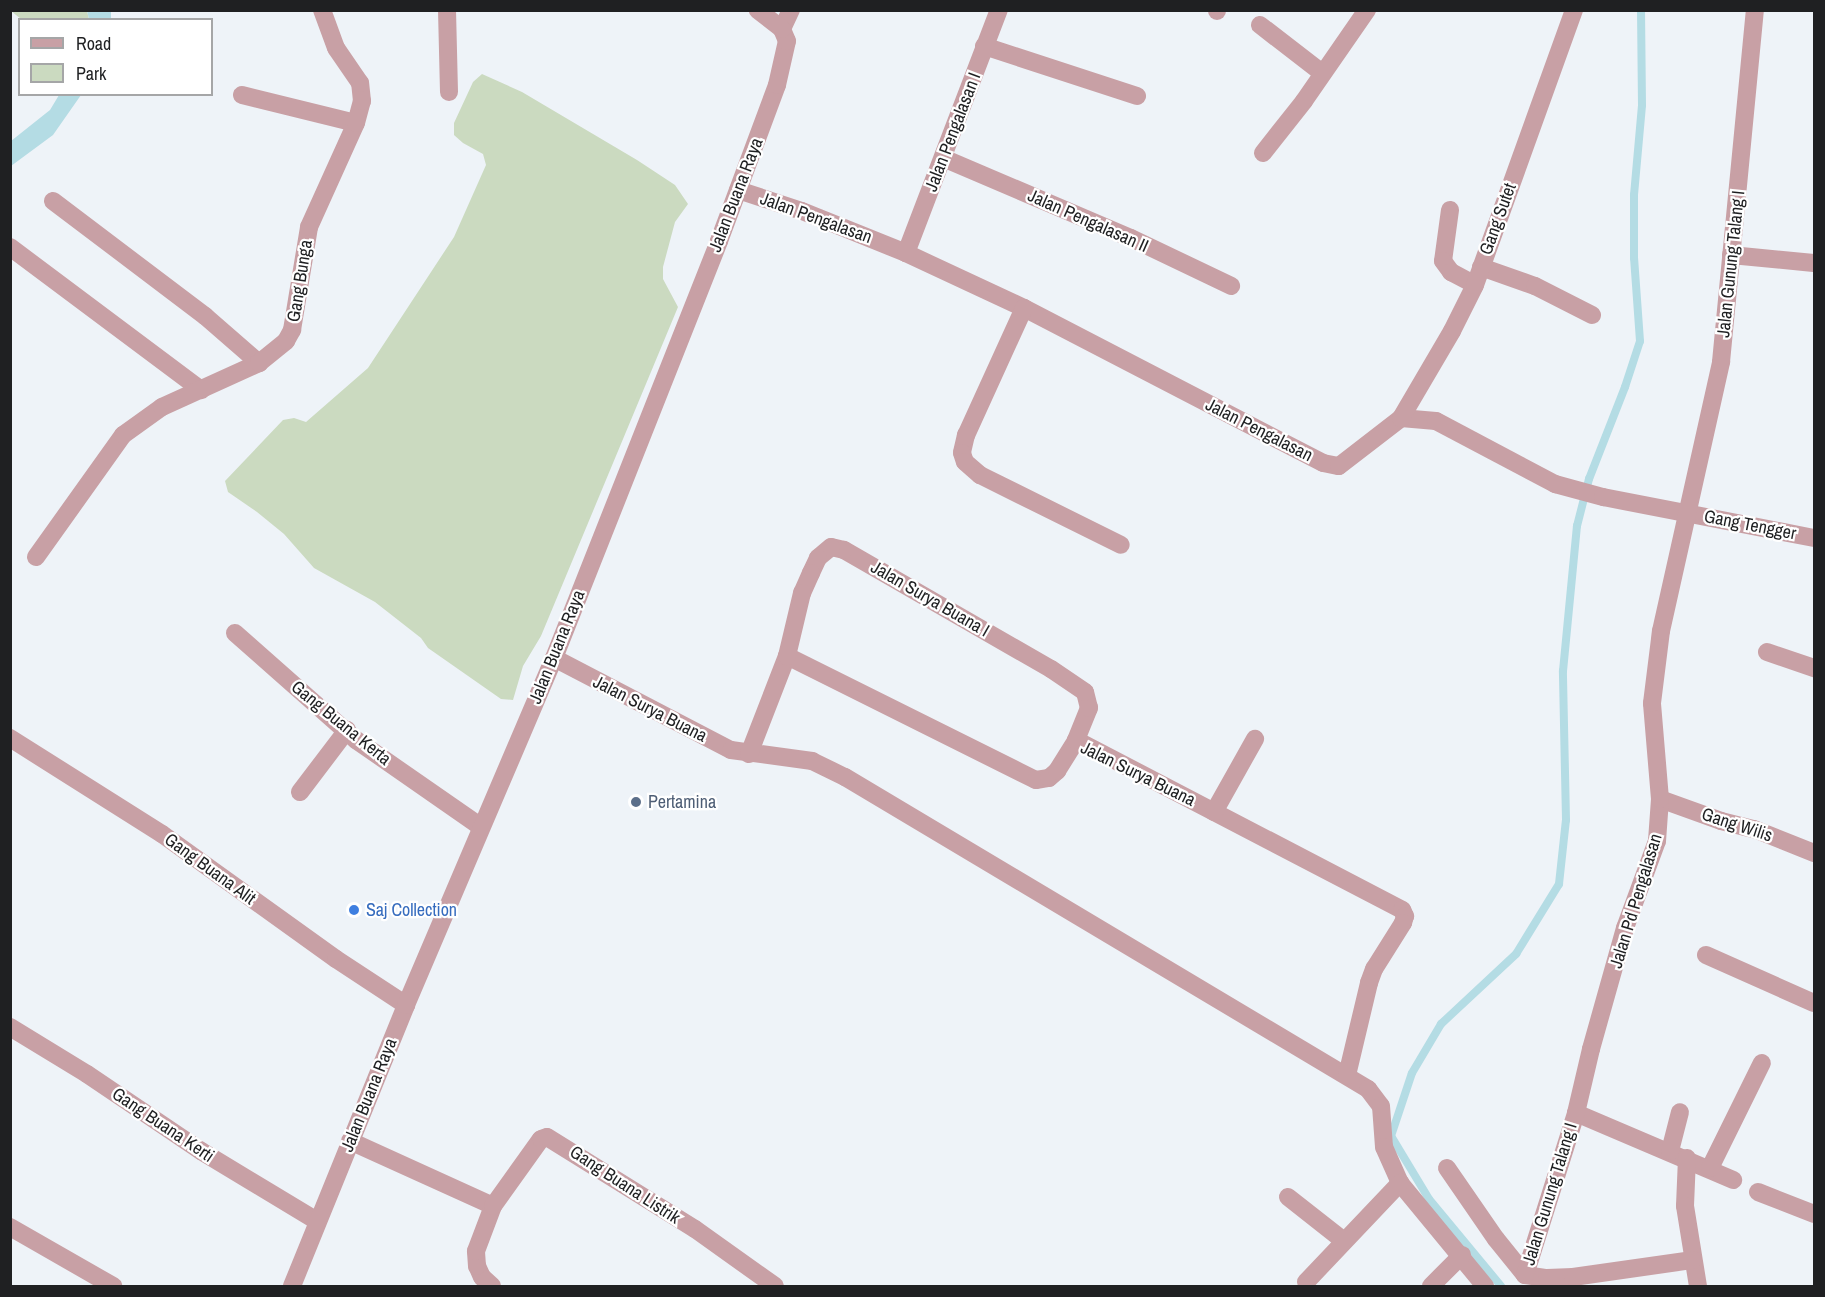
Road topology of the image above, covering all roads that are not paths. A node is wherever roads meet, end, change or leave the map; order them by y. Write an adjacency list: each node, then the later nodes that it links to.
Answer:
1 (322, 10): 16 (street, Gang Bunga)
2 (447, 10): 13 (street)
3 (758, 10): 10 (street)
4 (791, 10): 10 (street)
5 (999, 10): 11 (street, Jalan Pengalasan I)
6 (1367, 10): 12 (street)
7 (1574, 10): 26 (street, Gang Sutet)
8 (1755, 10): 24 (street, Jalan Gunung Talang I)
9 (1260, 25): 12 (street)
10 (782, 29): 19 (street, Jalan Buana Raya)
11 (984, 46): 15 (street); 18 (street, Jalan Pengalasan I)
12 (1322, 73): 17 (street)
13 (449, 92)
14 (242, 95): 16 (street)
15 (1137, 96)
16 (356, 123): 31 (street, Gang Bunga)
17 (1263, 153)
18 (943, 158): 23 (street, Jalan Pengalasan I); 28 (street, Jalan Pengalasan II)
19 (738, 190): 23 (street, Jalan Pengalasan); 41 (street, Jalan Buana Raya)
20 (53, 201): 31 (street)
21 (1450, 210): 27 (street)
22 (10, 247): 32 (street)
23 (906, 253): 29 (street, Jalan Pengalasan)
24 (1731, 255): 25 (street); 34 (street, Jalan Gunung Talang I)
25 (1815, 263)
26 (1481, 267): 27 (street, Gang Sutet); 30 (street)
27 (1475, 285): 33 (street, Gang Sutet)
28 (1231, 286)
29 (1024, 308): 33 (street, Jalan Pengalasan); 36 (street)
30 (1592, 315)
31 (259, 363): 32 (street, Gang Bunga)
32 (201, 390): 37 (street, Gang Bunga)
33 (1401, 418): 34 (street)
34 (1686, 514): 35 (street, Gang Tengger); 49 (street, Jalan Pd Pengalasan)
35 (1815, 538)
36 (1121, 545)
37 (36, 557)
38 (235, 633): 43 (street, Gang Buana Kerta)
39 (1767, 652): 42 (street)
40 (787, 656): 46 (street, Jalan Surya Buana); 46 (street, Jalan Surya Buana I); 47 (street)
41 (554, 658): 47 (street, Jalan Surya Buana); 51 (street, Jalan Buana Raya)
42 (1815, 668)
43 (347, 730): 48 (street); 51 (street, Gang Buana Kerta)
44 (10, 738): 55 (street, Gang Buana Alit)
45 (1255, 739): 50 (street)
46 (1076, 740): 50 (street, Jalan Surya Buana)
47 (749, 754): 58 (street, Jalan Surya Buana)
48 (300, 792)
49 (1660, 799): 52 (street, Gang Wilis); 60 (street, Jalan Pd Pengalasan)
50 (1214, 812): 58 (street, Jalan Surya Buana)
51 (481, 827): 55 (street, Jalan Buana Raya)
52 (1815, 853)
53 (1706, 955): 54 (street)
54 (1815, 1003)
55 (405, 1005): 61 (street, Jalan Buana Raya)
56 (10, 1027): 71 (street, Gang Buana Kerti)
57 (1762, 1063): 64 (street)
58 (1347, 1075): 66 (street, Jalan Surya Buana)
59 (1680, 1112): 62 (street)
60 (1575, 1113): 62 (street); 76 (street, Jalan Gunung Talang I)
61 (350, 1141): 69 (street); 71 (street, Jalan Buana Raya)
62 (1678, 1155): 64 (street); 75 (street)
63 (1447, 1168): 76 (street)
64 (1710, 1168): 65 (street)
65 (1733, 1180)
66 (1400, 1183): 73 (street); 74 (street)
67 (1758, 1192): 70 (street)
68 (1288, 1197): 73 (street)
69 (493, 1206): 81 (street, Gang Buana Listrik); 82 (street, Gang Buana Listrik)
70 (1815, 1214)
71 (317, 1221): 80 (street, Jalan Buana Raya)
72 (10, 1227): 79 (street)
73 (1344, 1241): 78 (street)
74 (1462, 1255): 83 (street); 84 (street)
75 (1693, 1260): 77 (street); 85 (street)
76 (1526, 1275): 77 (street)
77 (1602, 1279)
78 (1306, 1282)
79 (113, 1287)
80 (292, 1287)
81 (492, 1287)
82 (775, 1287)
83 (1431, 1287)
84 (1485, 1287)
85 (1698, 1287)

